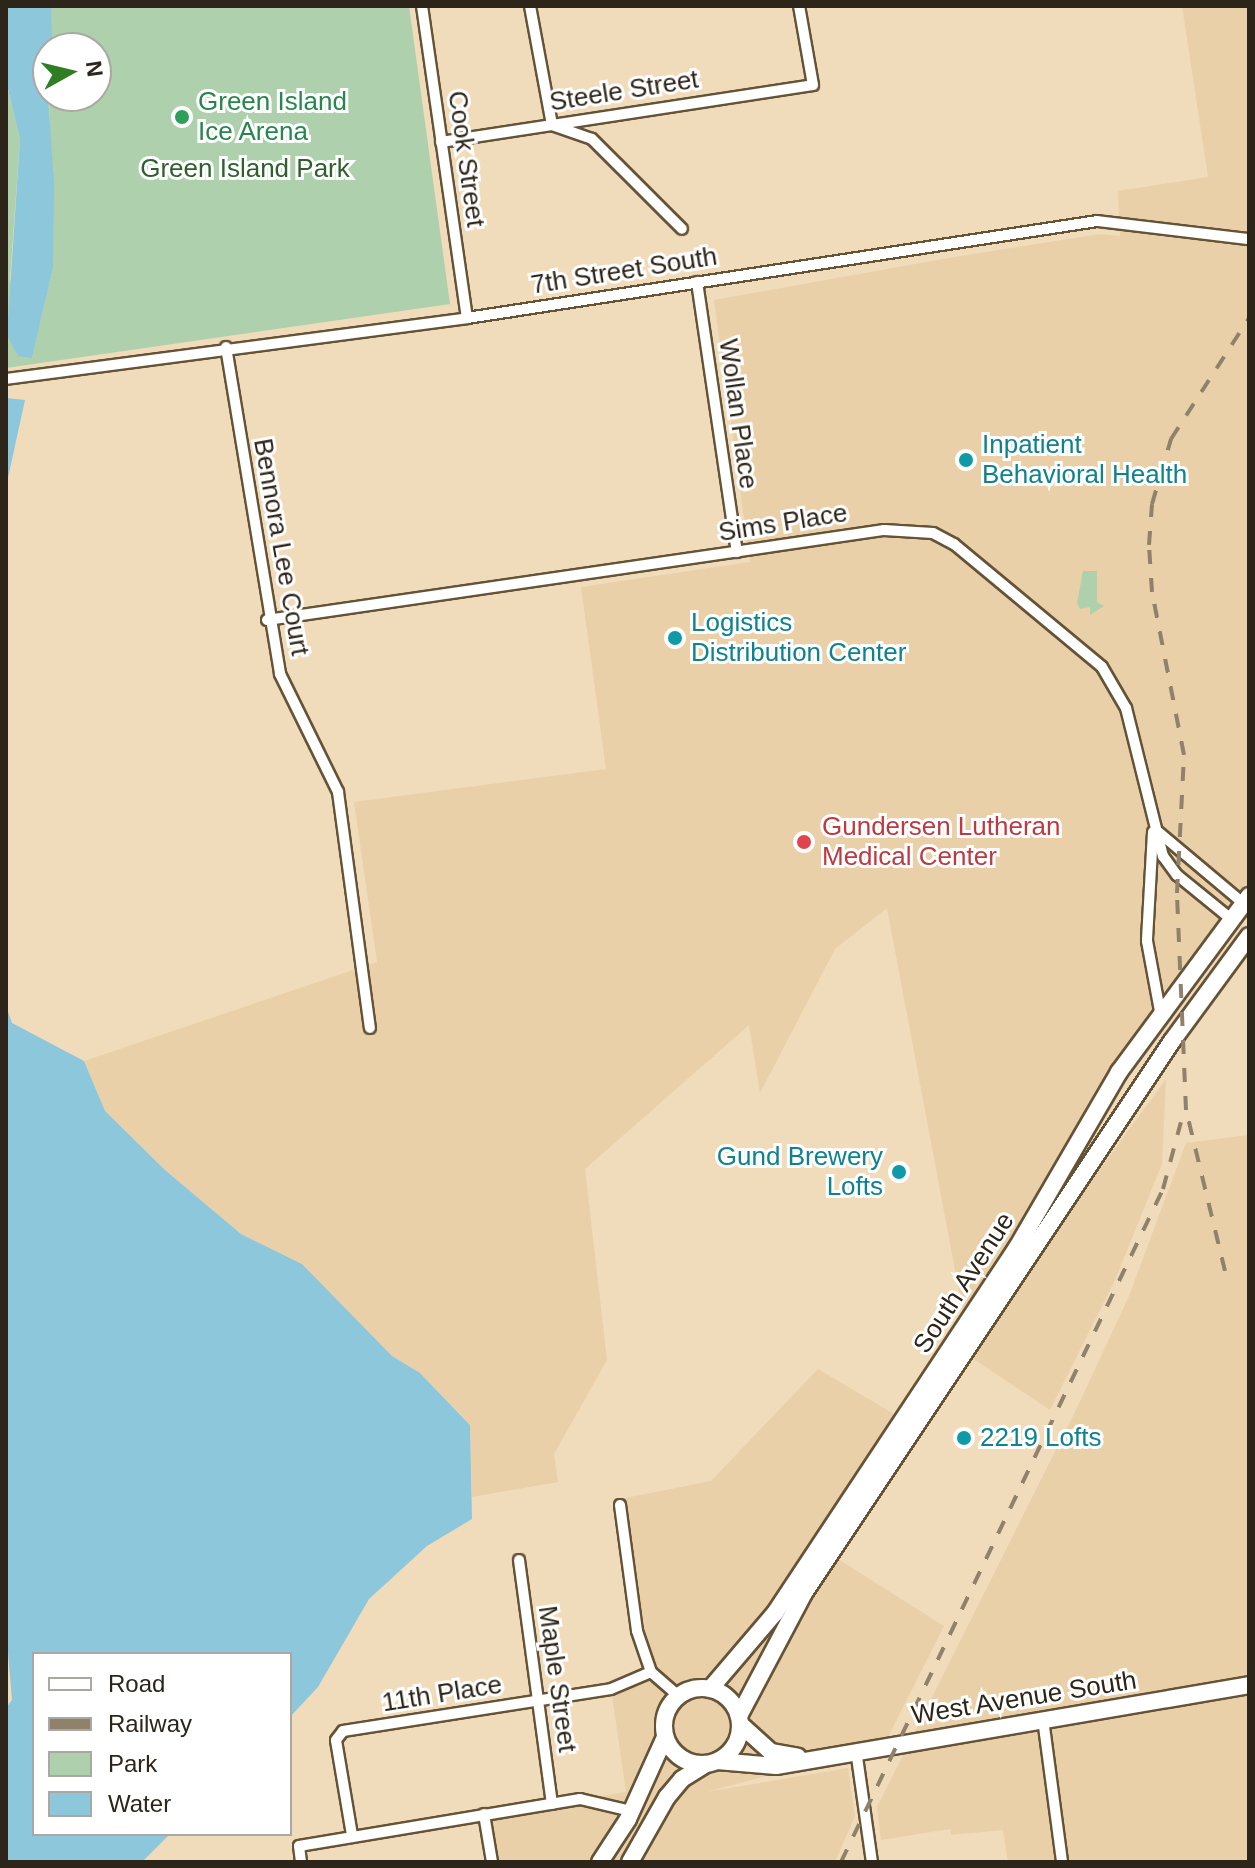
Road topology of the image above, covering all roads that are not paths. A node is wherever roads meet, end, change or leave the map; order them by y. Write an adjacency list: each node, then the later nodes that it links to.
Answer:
1 (422, 6): 5 (street, Cook Street)
2 (530, 6): 4 (street)
3 (799, 6): 4 (street, Steele Street)
4 (552, 125): 5 (street, Steele Street); 6 (street)
5 (441, 142): 9 (street, Cook Street)
6 (682, 229)
7 (1249, 239): 8 (street, 7th Street South)
8 (697, 282): 9 (street, 7th Street South); 12 (street, Wollan Place)
9 (467, 318): 10 (street, 7th Street South)
10 (226, 347): 11 (street, 7th Street South); 13 (street, Bennora Lee Court)
11 (6, 379)
12 (737, 552): 13 (street, Sims Place); 14 (street, Sims Place)
13 (267, 620): 20 (street, Bennora Lee Court)
14 (1151, 818): 15 (street, Sims Place); 19 (street, Sims Place)
15 (1156, 830): 16 (street, Sims Place); 17 (street, Sims Place)
16 (1246, 900): 17 (main road, South Avenue)
17 (1231, 919): 19 (main road, South Avenue)
18 (1249, 936): 29 (main road, South Avenue)
19 (1160, 1011): 25 (main road, South Avenue)
20 (370, 1028)
21 (620, 1505): 23 (street)
22 (519, 1560): 27 (street, Maple Street)
23 (651, 1672): 26 (street); 27 (street, 11th Place)
24 (1249, 1685): 28 (main road, West Avenue South)
25 (710, 1689): 26 (main road); 29 (main road)
26 (679, 1696): 30 (main road)
27 (539, 1701): 34 (street, Maple Street); 37 (street, 11th Place)
28 (1043, 1719): 31 (main road, West Avenue South); 43 (street)
29 (739, 1720): 32 (main road, West Avenue South); 33 (main road, South Avenue)
30 (665, 1737): 33 (main road); 35 (main road)
31 (856, 1750): 32 (main road, West Avenue South); 42 (street)
32 (808, 1758): 33 (main road, West Avenue South)
33 (713, 1762): 41 (main road, South Avenue)
34 (552, 1804): 35 (street); 36 (street)
35 (631, 1811): 40 (main road)
36 (484, 1814): 37 (street); 39 (street)
37 (352, 1835): 38 (street)
38 (301, 1862)
39 (492, 1862)
40 (600, 1862)
41 (630, 1862)
42 (872, 1862)
43 (1062, 1862)

